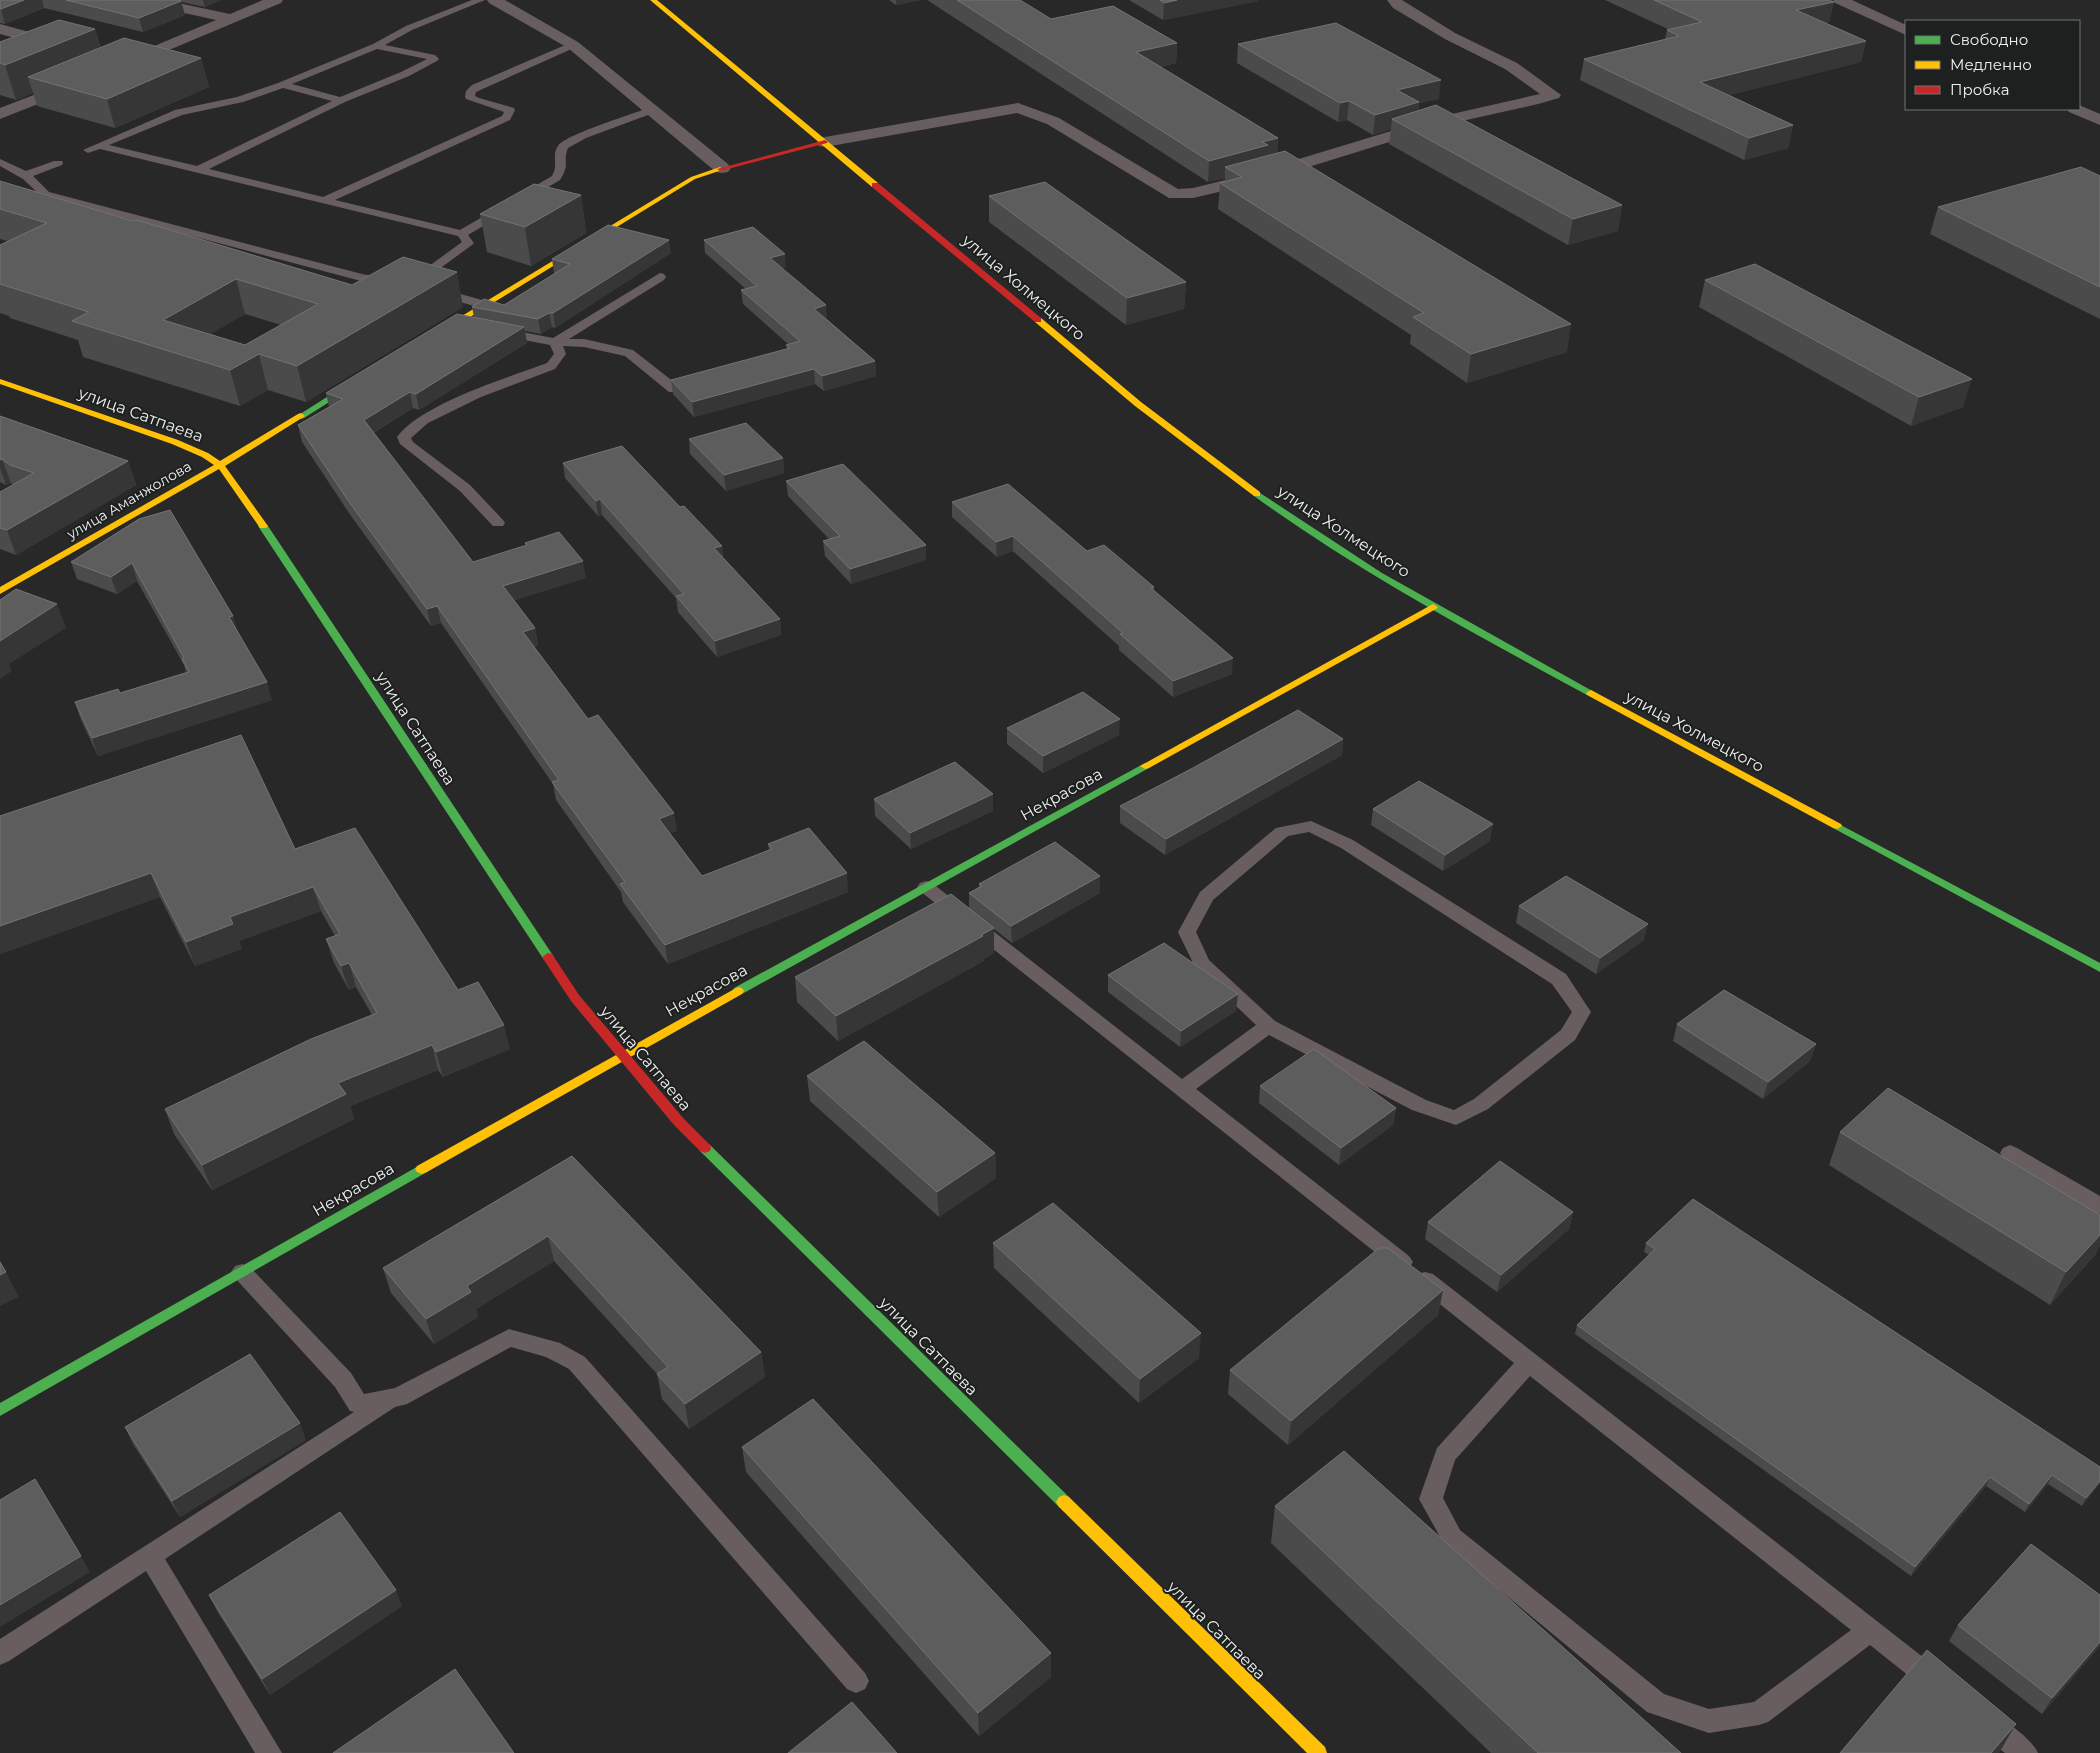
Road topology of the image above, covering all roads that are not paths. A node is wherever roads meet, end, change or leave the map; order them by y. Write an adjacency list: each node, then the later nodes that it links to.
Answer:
1 (144, 0): 8 (street)
2 (276, 0): 8 (street)
3 (480, 0): 12 (lane)
4 (494, 0): 11 (street)
5 (653, 0): 22 (street, улица Холмецкого)
6 (1394, 0): 22 (street)
7 (1840, 0): 10 (street)
8 (232, 19): 14 (street)
9 (0, 29): 13 (street)
10 (1905, 31)
11 (573, 45): 18 (street); 32 (lane)
12 (376, 46): 16 (lane); 17 (lane)
13 (73, 48)
14 (110, 63)
15 (87, 79): 20 (street)
16 (282, 85): 17 (lane); 23 (lane)
17 (341, 100): 29 (lane)
18 (652, 110): 28 (street); 33 (lane)
19 (2077, 110): 21 (street)
20 (0, 114)
21 (2100, 120)
22 (825, 142): 28 (street); 48 (street, улица Холмецкого)
23 (100, 146): 24 (lane); 29 (lane)
24 (88, 150)
25 (0, 162): 27 (lane)
26 (58, 163): 31 (lane)
27 (15, 168): 30 (lane); 31 (lane)
28 (722, 168): 36 (street)
29 (198, 170): 32 (lane)
30 (0, 174)
31 (29, 182): 35 (lane)
32 (323, 201): 33 (lane)
33 (462, 234): 35 (lane)
34 (660, 277): 40 (lane)
35 (409, 284): 36 (lane)
36 (485, 305): 37 (street)
37 (455, 323): 38 (lane); 41 (street)
38 (473, 326)
39 (490, 329): 40 (lane)
40 (554, 342): 44 (lane); 46 (lane)
41 (422, 343)
42 (371, 374): 45 (street, улица Аманжолова)
43 (0, 381): 45 (street, улица Сатпаева)
44 (674, 389)
45 (220, 465): 47 (street, улица Аманжолова); 52 (street, улица Сатпаева)
46 (498, 523)
47 (0, 591)
48 (1433, 607): 49 (street, Некрасова); 50 (street, улица Холмецкого)
49 (926, 887): 52 (street, Некрасова); 53 (lane)
50 (2100, 968)
51 (1268, 1026): 51 (lane); 53 (lane)
52 (622, 1055): 56 (street, Некрасова); 67 (street, улица Сатпаева)
53 (1182, 1089): 57 (lane)
54 (2010, 1153): 55 (lane)
55 (2100, 1206)
56 (242, 1272): 58 (lane); 59 (street, Некрасова)
57 (1529, 1362): 61 (lane); 61 (lane)
58 (393, 1399): 60 (lane); 63 (lane)
59 (0, 1410)
60 (150, 1556): 62 (lane); 66 (lane)
61 (1870, 1631): 64 (lane)
62 (0, 1652)
63 (856, 1681)
64 (1948, 1692)
65 (1971, 1710): 68 (lane)
66 (269, 1753)
67 (1319, 1753)
68 (2025, 1753)

